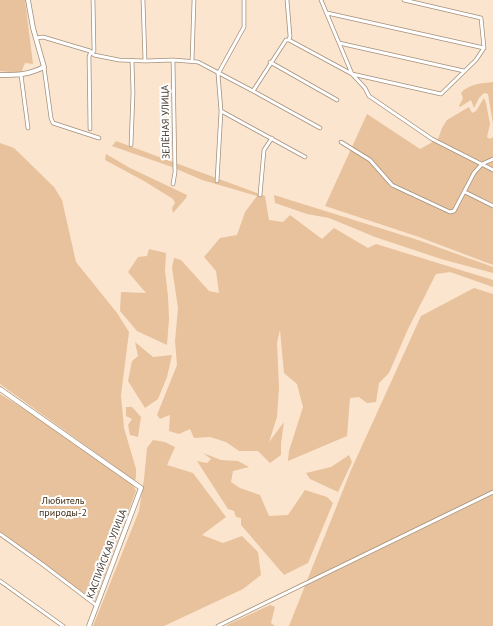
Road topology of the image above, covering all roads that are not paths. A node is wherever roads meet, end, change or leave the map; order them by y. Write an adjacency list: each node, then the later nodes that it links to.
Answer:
1 (28, 0): 10 (street)
2 (93, 0): 14 (street)
3 (143, 0): 17 (street)
4 (194, 0): 18 (street)
5 (244, 0): 22 (street)
6 (287, 0): 11 (street)
7 (321, 0): 9 (street)
8 (404, 0): 13 (street)
9 (327, 13): 12 (street); 13 (street)
10 (37, 38): 14 (street); 20 (street)
11 (289, 40): 19 (street); 23 (street)
12 (339, 44): 21 (street); 23 (street)
13 (484, 48): 21 (street)
14 (92, 53): 16 (street); 31 (street)
15 (173, 60): 17 (street); 18 (street); 41 (street, ЗЕЛЁНАЯ УЛИЦА)
16 (132, 61): 17 (street); 35 (street)
17 (145, 61)
18 (192, 61): 22 (street)
19 (270, 62): 26 (street); 27 (street)
20 (44, 67): 25 (street); 32 (street)
21 (464, 71): 23 (street)
22 (218, 74): 26 (street); 28 (street)
23 (352, 74): 38 (street)
24 (0, 75): 25 (street)
25 (21, 75): 29 (street)
26 (253, 91): 30 (street)
27 (337, 100)
28 (221, 111): 33 (street); 40 (street)
29 (28, 128)
30 (320, 128)
31 (90, 129)
32 (99, 138)
33 (272, 138): 36 (street); 43 (street)
34 (341, 142): 42 (street)
35 (132, 145)
36 (305, 157)
37 (493, 159): 38 (street)
38 (482, 164): 39 (street); 42 (street)
39 (493, 170)
40 (217, 181)
41 (173, 184)
42 (465, 192): 44 (street)
43 (260, 195)
44 (493, 206)
45 (0, 389): 49 (street, КАСПИЙСКАЯ УЛИЦА)
46 (493, 492): 52 (street)
47 (0, 534): 49 (street)
48 (0, 582): 50 (street)
49 (96, 606): 51 (street, КАСПИЙСКАЯ УЛИЦА)
50 (63, 626)
51 (89, 626)
52 (218, 626)

